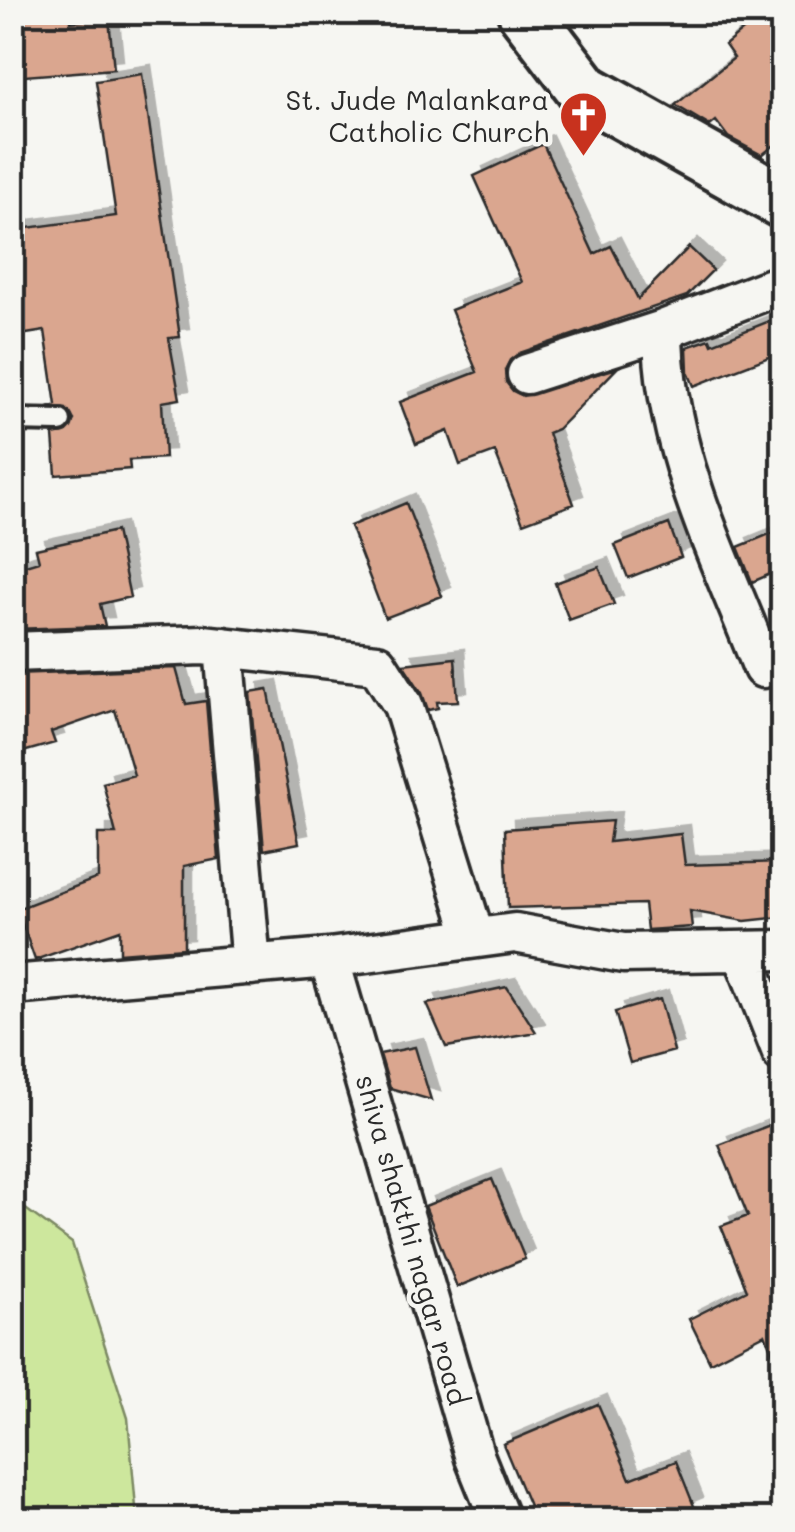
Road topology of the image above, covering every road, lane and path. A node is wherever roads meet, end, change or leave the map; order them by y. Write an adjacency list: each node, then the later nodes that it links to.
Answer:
1 (524, 12): 2 (street)
2 (782, 201)
3 (782, 284): 4 (street)
4 (663, 330): 5 (street); 10 (street)
5 (527, 374)
6 (12, 420): 7 (lane)
7 (60, 420)
8 (224, 648): 9 (street); 11 (street); 15 (street)
9 (12, 652)
10 (763, 668)
11 (475, 938): 13 (street); 14 (street)
12 (782, 950): 13 (street)
13 (742, 952): 17 (street)
14 (329, 958): 15 (street); 18 (street, shiva shakthi nagar road)
15 (251, 966): 16 (street)
16 (12, 985)
17 (782, 1052)
18 (500, 1520)

